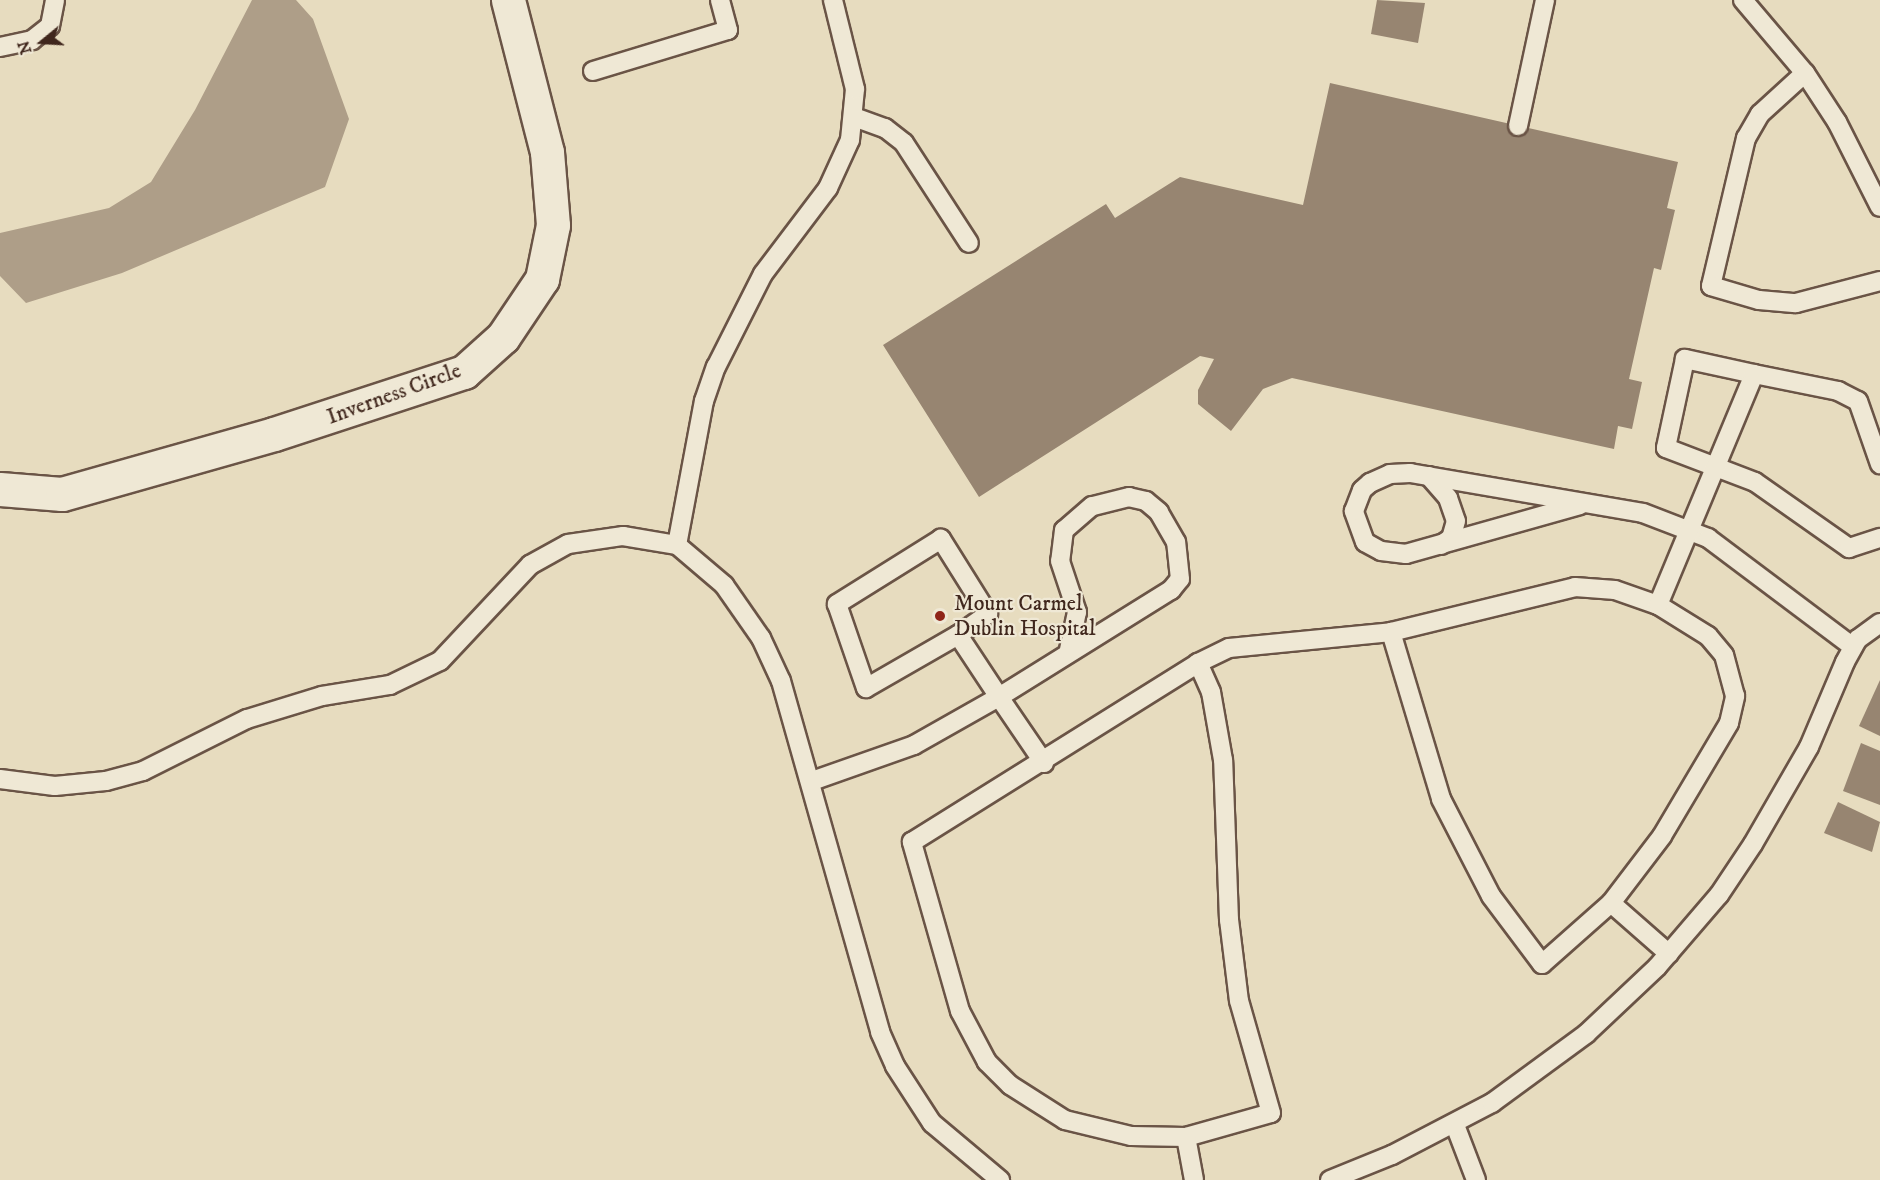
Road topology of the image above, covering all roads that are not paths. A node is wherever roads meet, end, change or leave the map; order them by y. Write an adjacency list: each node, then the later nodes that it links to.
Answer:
1 (55, 0): 7 (lane)
2 (508, 0): 19 (street, Inverness Circle)
3 (720, 0): 8 (lane)
4 (833, 0): 10 (lane)
5 (1545, 0): 11 (lane)
6 (1743, 0): 9 (lane)
7 (0, 47)
8 (593, 71)
9 (1804, 73): 12 (lane); 14 (lane)
10 (854, 117): 13 (lane); 23 (lane)
11 (1518, 126)
12 (1880, 207)
13 (969, 243)
14 (1880, 281)
15 (1754, 374): 16 (lane); 17 (lane); 17 (lane)
16 (1880, 464)
17 (1715, 468): 21 (lane); 22 (lane)
18 (1429, 476): 20 (lane); 24 (lane); 24 (lane)
19 (0, 489)
20 (1580, 505): 21 (lane); 24 (lane)
21 (1691, 530): 25 (lane); 29 (lane)
22 (1880, 538)
23 (677, 545): 34 (lane); 35 (lane)
24 (1440, 546)
25 (1658, 605): 27 (lane); 36 (lane)
26 (1880, 622): 29 (lane)
27 (1391, 632): 31 (lane); 36 (lane)
28 (958, 634): 28 (lane); 32 (lane)
29 (1853, 647): 37 (lane)
30 (1069, 650): 30 (lane); 32 (lane)
31 (1197, 663): 33 (lane); 39 (lane)
32 (999, 697): 33 (lane); 35 (lane)
33 (1044, 763): 39 (lane)
34 (0, 779)
35 (812, 781): 40 (lane)
36 (1611, 903): 37 (lane)
37 (1669, 954): 38 (lane)
38 (1455, 1125): 42 (lane); 43 (lane)
39 (1186, 1137): 41 (lane)
40 (1000, 1180)
41 (1194, 1180)
42 (1330, 1180)
43 (1476, 1180)

